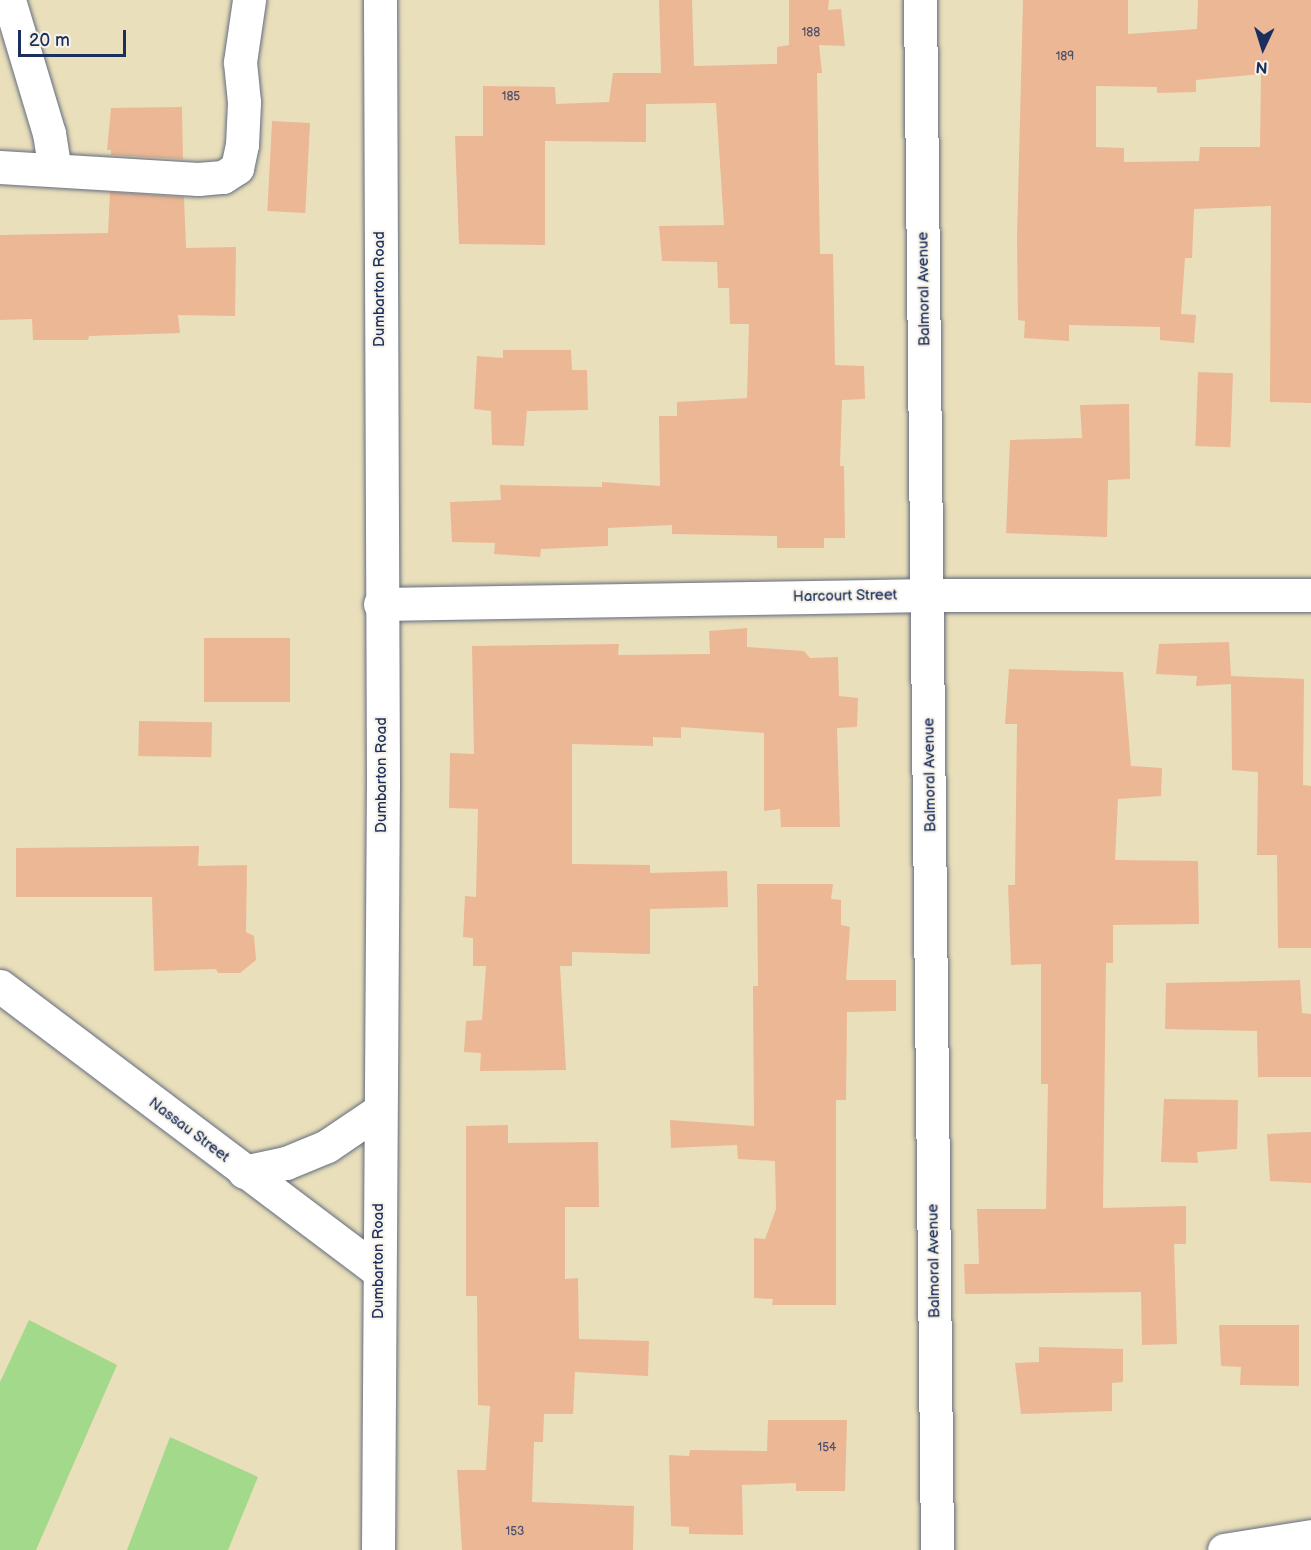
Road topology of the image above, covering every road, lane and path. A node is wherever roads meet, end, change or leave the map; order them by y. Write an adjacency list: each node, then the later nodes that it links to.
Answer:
1 (9, 0): 6 (street)
2 (249, 0): 6 (street)
3 (380, 0): 9 (street, Dumbarton Road)
4 (920, 0): 7 (street, Balmoral Avenue)
5 (0, 167): 6 (street)
6 (56, 169)
7 (928, 595): 8 (street, Harcourt Street); 9 (street, Harcourt Street); 16 (street, Balmoral Avenue)
8 (1311, 595)
9 (380, 604): 11 (street, Dumbarton Road)
10 (0, 986): 12 (street, Nassau Street)
11 (380, 1110): 12 (street); 13 (street, Dumbarton Road)
12 (244, 1172): 13 (street, Nassau Street)
13 (379, 1272): 15 (street, Dumbarton Road)
14 (1311, 1536): 17 (street)
15 (378, 1550)
16 (937, 1550)
17 (1224, 1550)

